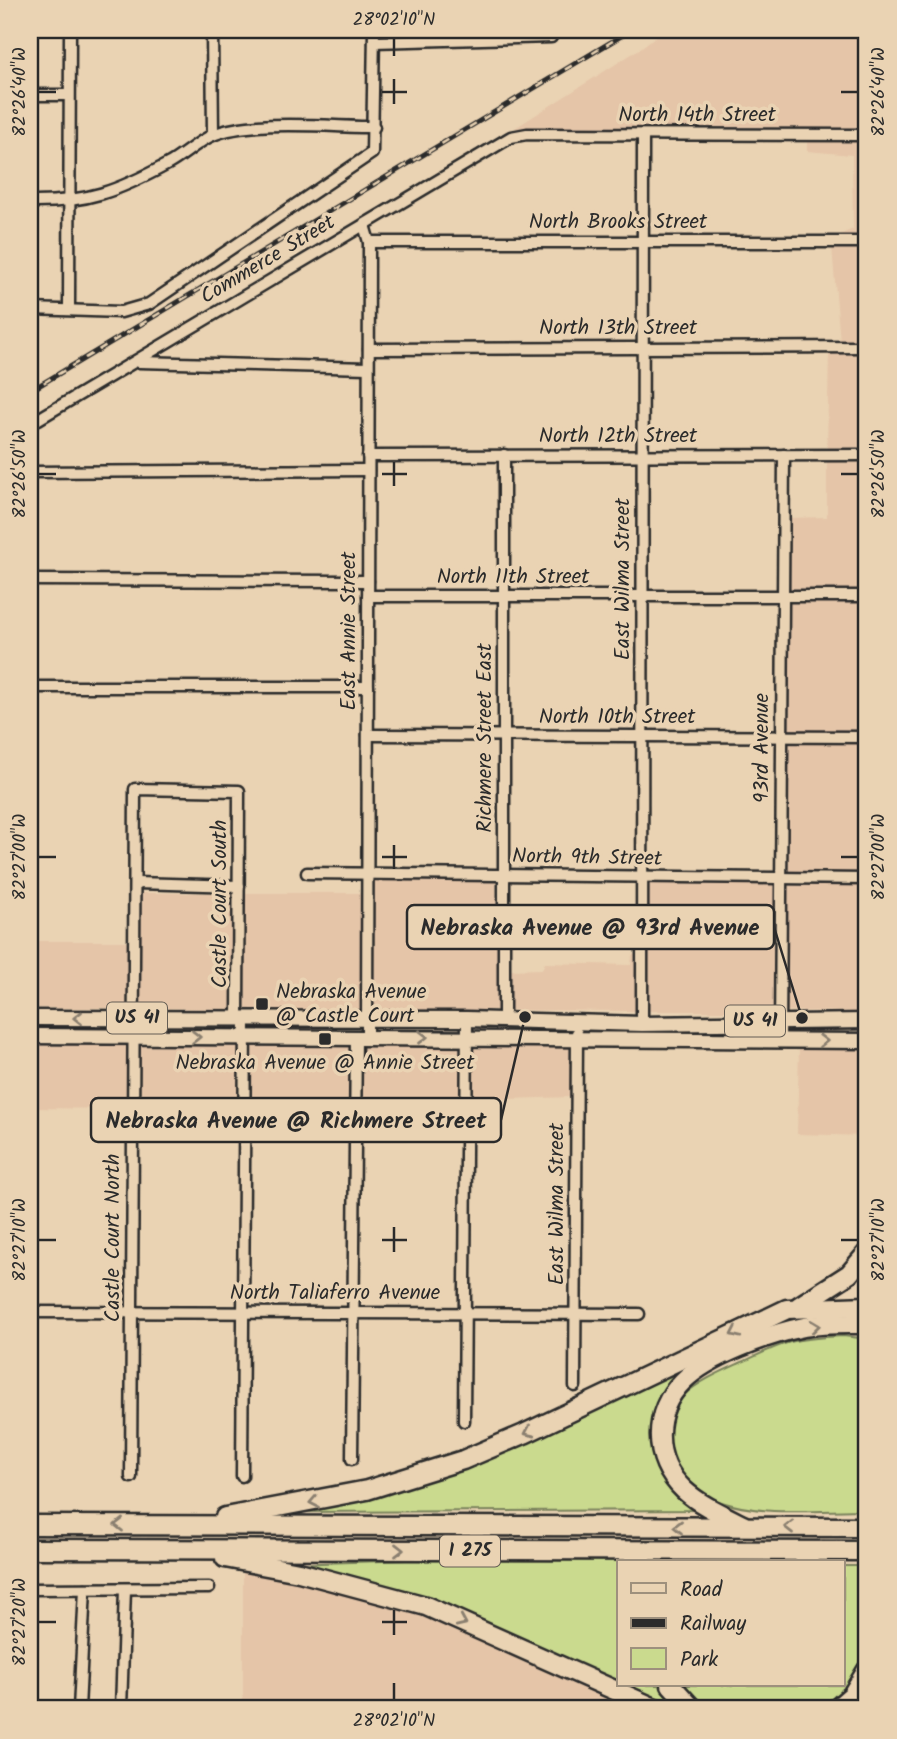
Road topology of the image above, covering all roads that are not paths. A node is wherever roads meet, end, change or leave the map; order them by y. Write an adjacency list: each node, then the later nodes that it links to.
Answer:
1 (70, 30): 7 (street)
2 (212, 30): 9 (street)
3 (374, 30): 5 (street)
4 (551, 37): 5 (street)
5 (374, 42): 8 (street)
6 (30, 95): 7 (street)
7 (69, 95): 14 (street)
8 (374, 127): 9 (street); 20 (street)
9 (213, 135): 14 (street)
10 (527, 135): 11 (street, North 14th Street); 15 (street, Commerce Street)
11 (643, 135): 12 (street, North 14th Street); 16 (street, East Wilma Street)
12 (867, 135)
13 (30, 202): 14 (street)
14 (70, 203): 20 (street)
15 (364, 225): 17 (street, East Annie Street); 24 (street, Commerce Street)
16 (643, 241): 17 (street, North Brooks Street); 18 (street, North Brooks Street); 21 (street, East Wilma Street)
17 (369, 242): 23 (street, East Annie Street)
18 (867, 242)
19 (30, 309): 20 (street)
20 (69, 309)
21 (642, 347): 22 (street, North 13th Street); 23 (street, North 13th Street); 31 (street, East Wilma Street)
22 (867, 347)
23 (369, 349): 25 (street, East Annie Street)
24 (138, 362): 25 (street); 26 (street, Commerce Street)
25 (368, 368): 29 (street, East Annie Street)
26 (30, 424)
27 (784, 455): 28 (street, North 12th Street); 31 (street, North 12th Street); 39 (street, 93rd Avenue)
28 (867, 455)
29 (368, 456): 30 (street, North 12th Street); 32 (street, East Annie Street)
30 (505, 456): 31 (street, North 12th Street); 37 (street, Richmere Street East)
31 (643, 456): 38 (street, East Wilma Street)
32 (368, 470): 33 (street); 35 (street, East Annie Street)
33 (30, 472)
34 (30, 580): 35 (street)
35 (368, 581): 36 (street, East Annie Street)
36 (368, 596): 37 (street, North 11th Street); 42 (street, East Annie Street)
37 (505, 596): 38 (street, North 11th Street); 44 (street, Richmere Street East)
38 (642, 596): 39 (street, North 11th Street); 45 (street, East Wilma Street)
39 (781, 596): 40 (street, North 11th Street); 46 (street, 93rd Avenue)
40 (867, 596)
41 (30, 687): 42 (street)
42 (368, 687): 43 (street, East Annie Street)
43 (368, 735): 44 (street, North 10th Street); 50 (street, East Annie Street)
44 (504, 736): 45 (street, North 10th Street); 51 (street, Richmere Street East)
45 (642, 736): 46 (street, North 10th Street); 52 (street, East Wilma Street)
46 (781, 736): 47 (street, North 10th Street); 53 (street, 93rd Avenue)
47 (867, 737)
48 (135, 789): 55 (street, Castle Court North); 56 (street, Castle Court South)
49 (307, 873): 50 (street, North 9th Street)
50 (367, 874): 51 (street, North 9th Street); 60 (street, East Annie Street)
51 (504, 876): 52 (street, North 9th Street); 62 (street, Richmere Street East)
52 (641, 878): 53 (street, North 9th Street); 67 (street, East Wilma Street)
53 (780, 879): 54 (street, North 9th Street); 63 (street, 93rd Avenue)
54 (867, 879)
55 (136, 883): 56 (street); 58 (street, Castle Court North)
56 (239, 886): 59 (street, Castle Court South)
57 (30, 1018): 58 (main road, US 41, one-way to 57)
58 (134, 1018): 59 (main road, US 41); 69 (street, Castle Court North)
59 (242, 1018): 60 (main road, US 41); 71 (street, Castle Court South)
60 (367, 1019): 61 (main road, US 41); 70 (street, East Annie Street)
61 (467, 1019): 62 (main road, US 41); 72 (street)
62 (505, 1020): 66 (main road, US 41)
63 (780, 1021): 64 (main road, US 41); 65 (main road, US 41); 74 (street, 93rd Avenue)
64 (867, 1021)
65 (716, 1022): 67 (main road, US 41); 76 (main road)
66 (577, 1023): 67 (main road, US 41); 73 (street, East Wilma Street)
67 (642, 1024)
68 (30, 1036): 69 (main road, US 41)
69 (133, 1037): 71 (main road, US 41, one-way to 71); 81 (street, Castle Court North)
70 (361, 1037): 71 (main road, US 41); 72 (main road, US 41, one-way to 72); 83 (street, East Annie Street)
71 (244, 1038): 82 (street, Castle Court South)
72 (467, 1038): 73 (main road, US 41); 84 (street)
73 (577, 1040): 76 (main road, US 41); 85 (street, East Wilma Street)
74 (780, 1041): 75 (main road, US 41, one-way to 75); 76 (main road, US 41)
75 (867, 1041)
76 (664, 1042)
77 (867, 1253): 79 (highway)
78 (867, 1306): 79 (highway)
79 (797, 1307): 94 (highway, one-way to 94)
80 (30, 1312): 81 (street, North Taliaferro Avenue)
81 (132, 1312): 82 (street, North Taliaferro Avenue); 92 (street, Castle Court North)
82 (243, 1312): 83 (street, North Taliaferro Avenue); 91 (street, Castle Court South)
83 (354, 1312): 84 (street, North Taliaferro Avenue); 90 (street, East Annie Street)
84 (465, 1313): 85 (street, North Taliaferro Avenue); 89 (street)
85 (576, 1314): 86 (street, North Taliaferro Avenue); 88 (street, East Wilma Street)
86 (639, 1314)
87 (867, 1324): 95 (highway, one-way to 87)
88 (575, 1386)
89 (464, 1421)
90 (352, 1459)
91 (242, 1476)
92 (131, 1477)
93 (30, 1525): 94 (highway, I 275, one-way to 93)
94 (187, 1525): 95 (highway, I 275, one-way to 94)
95 (746, 1527): 96 (highway, I 275, one-way to 95)
96 (867, 1527)
97 (30, 1549): 98 (highway, I 275)
98 (184, 1550): 100 (highway, I 275, one-way to 100); 110 (highway, one-way to 110)
99 (867, 1551): 100 (highway, I 275)
100 (756, 1552): 101 (highway)
101 (734, 1560)
102 (209, 1588): 105 (street)
103 (30, 1589): 104 (street)
104 (85, 1589): 105 (street); 108 (street)
105 (125, 1589): 109 (street)
106 (867, 1670): 112 (highway)
107 (672, 1686): 111 (highway)
108 (79, 1709)
109 (121, 1709)
110 (657, 1709)
111 (693, 1709)
112 (836, 1709)

